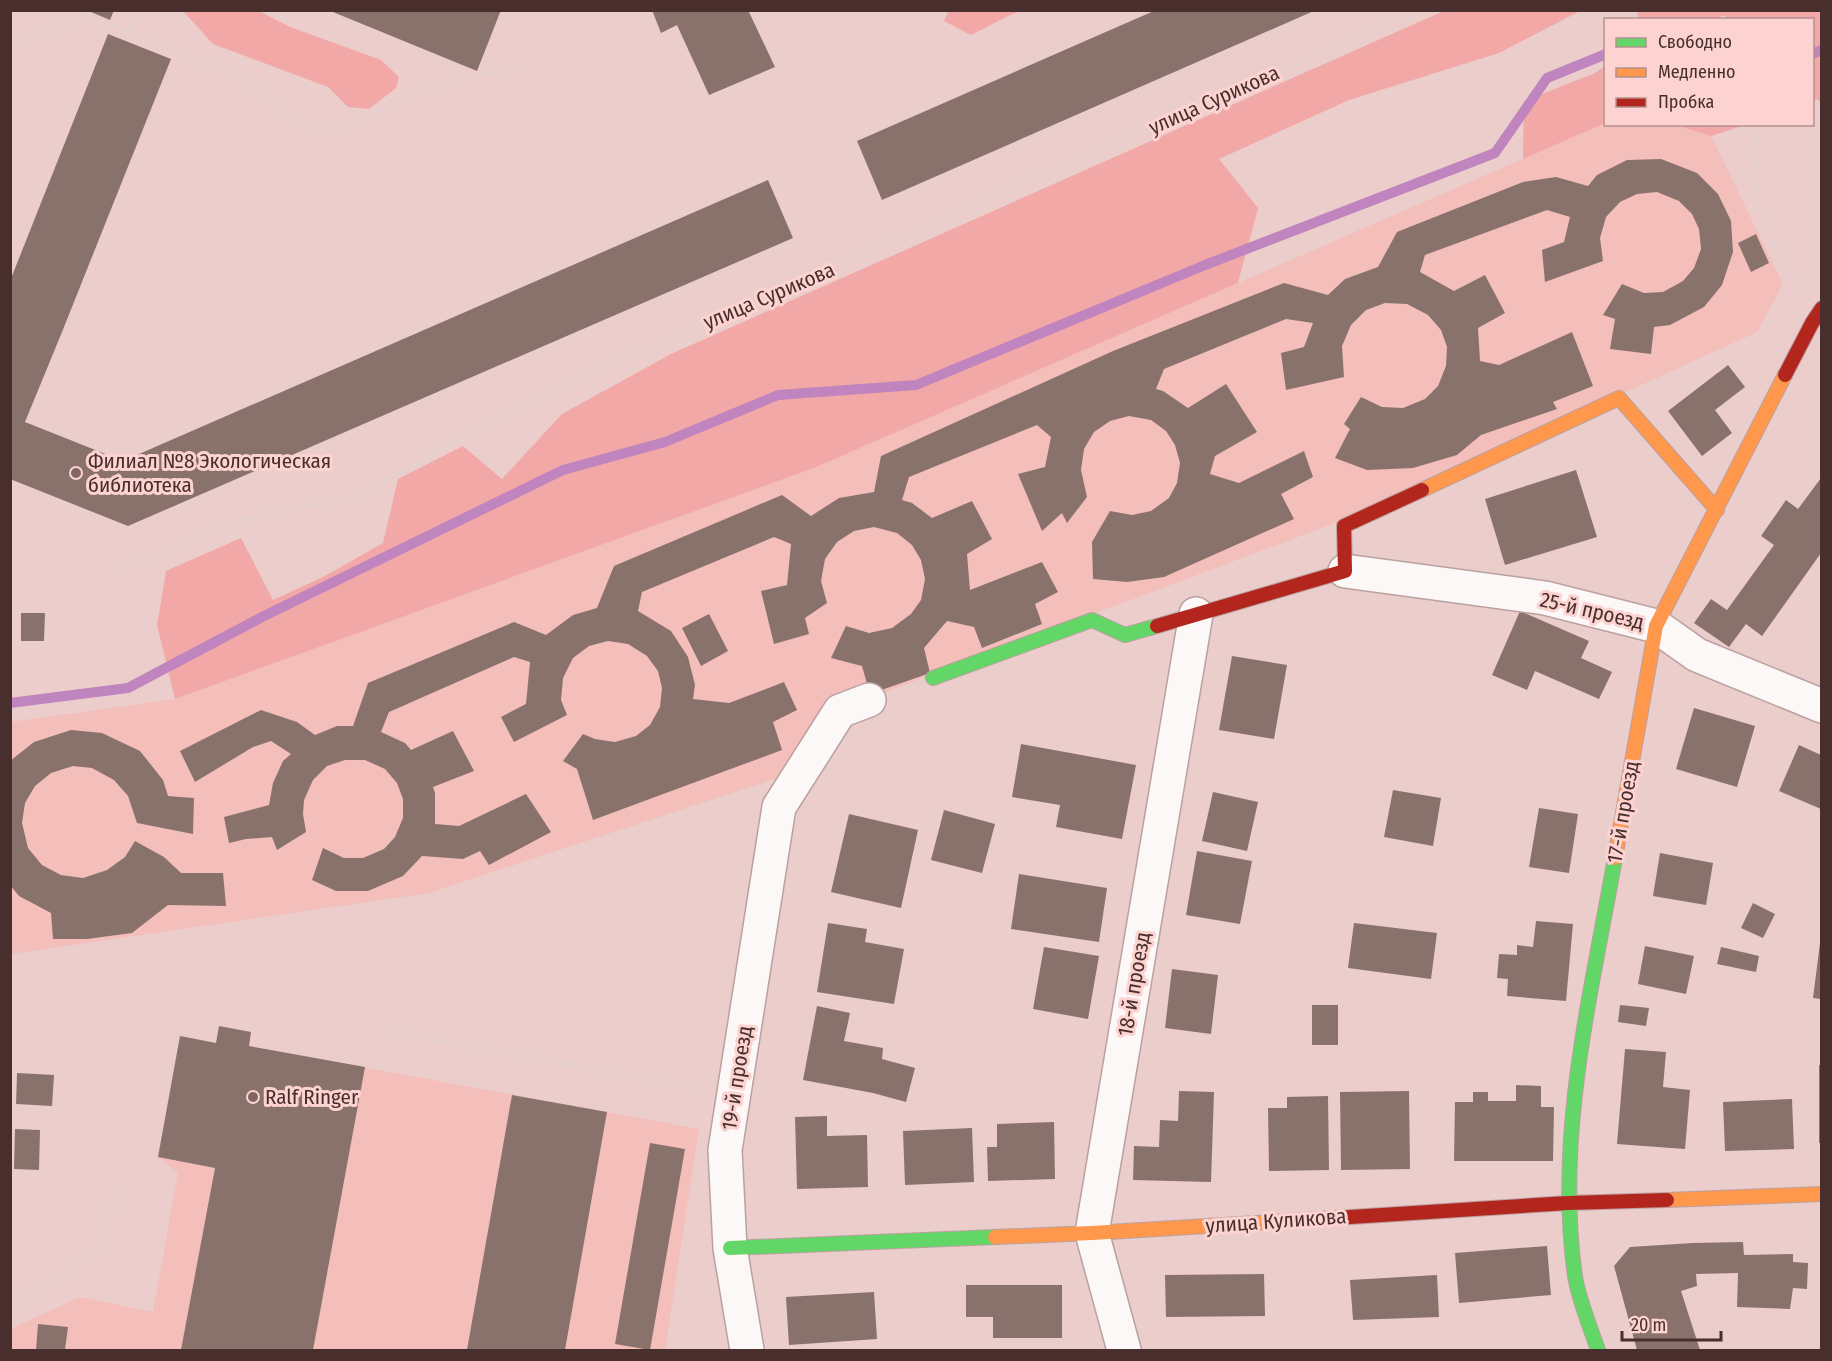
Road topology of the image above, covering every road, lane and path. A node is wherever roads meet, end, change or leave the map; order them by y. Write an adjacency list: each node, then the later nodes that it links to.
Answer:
1 (74, 10): 4 (path)
2 (136, 10): 5 (path)
3 (1417, 10): 12 (path, улица Сурикова)
4 (84, 15): 5 (path); 6 (path)
5 (127, 32): 7 (path)
6 (14, 46)
7 (518, 68)
8 (1756, 126): 10 (path)
9 (1821, 308): 10 (street, 17-й проезд)
10 (1812, 323): 11 (street, 17-й проезд)
11 (1717, 510): 13 (street); 15 (street, 17-й проезд)
12 (120, 571)
13 (1345, 571): 14 (street); 15 (street, 25-й проезд)
14 (1196, 614): 16 (street); 24 (street, 18-й проезд)
15 (1656, 626): 18 (street, 25-й проезд); 23 (street, 17-й проезд)
16 (933, 678)
17 (869, 700): 20 (street, 19-й проезд)
18 (1821, 706)
19 (385, 1030): 20 (path)
20 (734, 1095): 25 (street, 19-й проезд)
21 (119, 1189): 26 (path)
22 (1821, 1194): 23 (street, улица Куликова)
23 (1568, 1203): 24 (street, улица Куликова); 29 (street, 17-й проезд)
24 (1092, 1233): 25 (street, улица Куликова); 28 (street, 18-й проезд)
25 (730, 1248): 27 (street, 19-й проезд)
26 (10, 1309)
27 (747, 1350)
28 (1124, 1350)
29 (1598, 1350)

